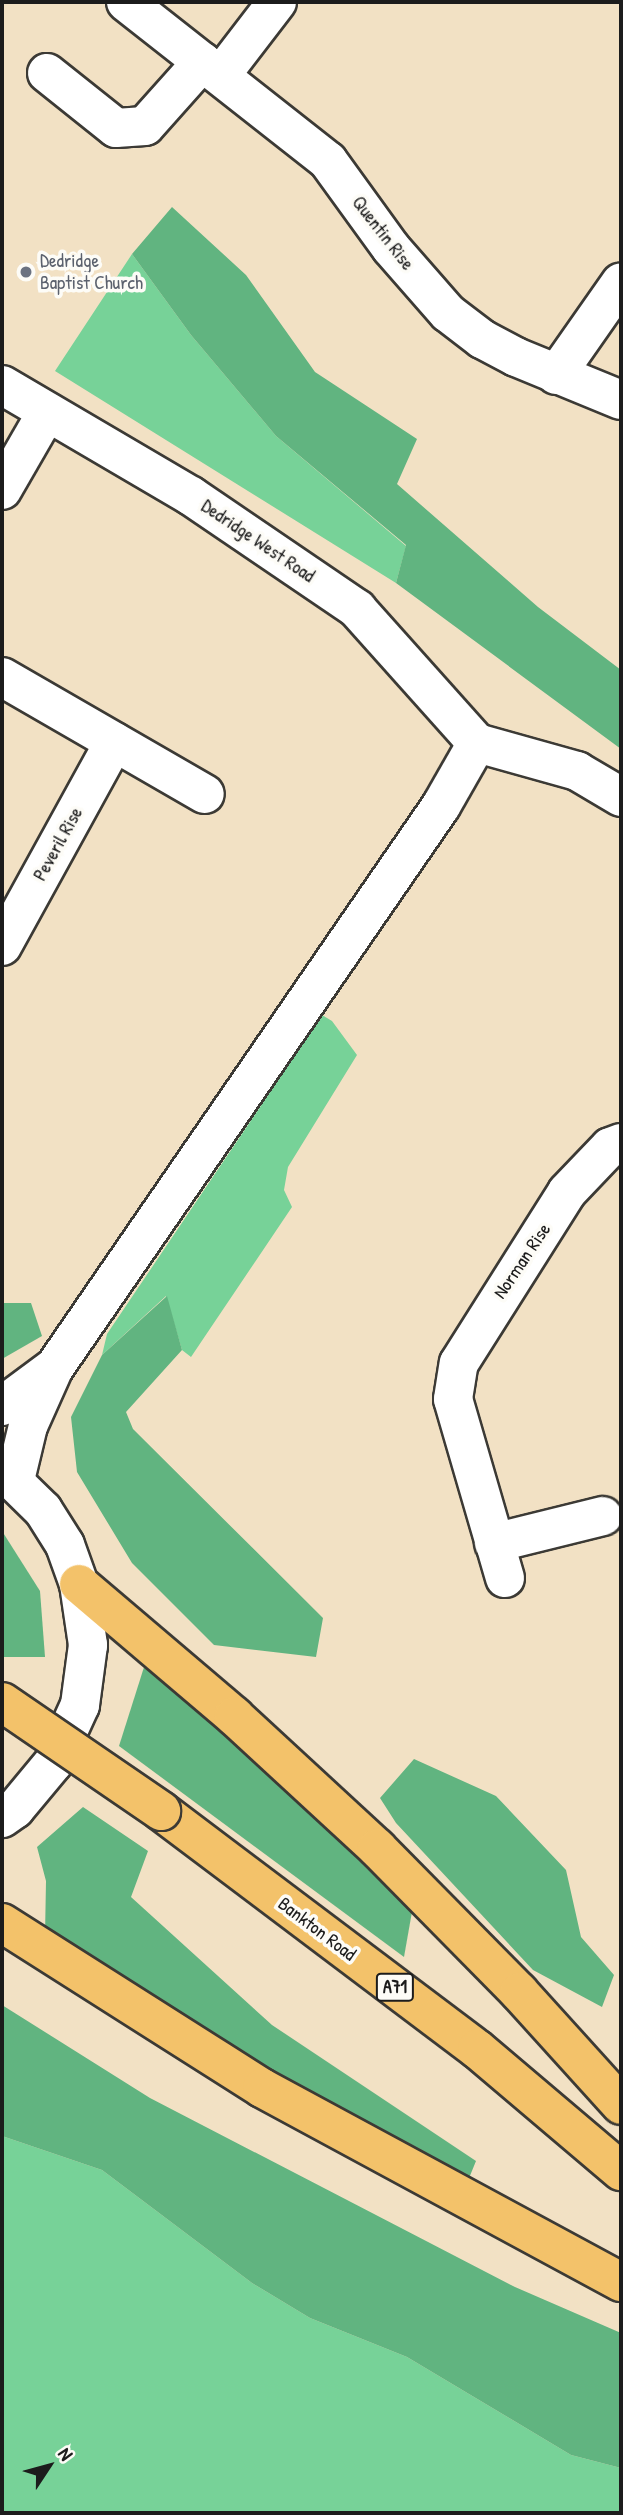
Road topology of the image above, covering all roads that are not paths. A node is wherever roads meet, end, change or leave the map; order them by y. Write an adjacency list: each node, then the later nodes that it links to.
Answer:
1 (126, 2): 3 (street, Quentin Rise)
2 (277, 2): 3 (street)
3 (211, 69): 4 (street); 6 (street, Quentin Rise)
4 (47, 73)
5 (621, 282): 6 (street)
6 (556, 375): 8 (street, Quentin Rise)
7 (2, 384): 9 (street, Dedridge West Road)
8 (621, 400)
9 (47, 412): 10 (street); 13 (street, Dedridge West Road)
10 (2, 491)
11 (2, 677): 12 (street)
12 (114, 742): 14 (street); 16 (street, Peveril Rise)
13 (477, 743): 15 (street); 18 (street)
14 (205, 793)
15 (621, 797)
16 (2, 946)
17 (621, 1143): 21 (street, Norman Rise)
18 (54, 1368): 19 (street); 20 (street)
19 (2, 1406)
20 (8, 1475): 22 (street)
21 (603, 1516)
22 (79, 1584): 24 (street); 26 (main road)
23 (2, 1702): 27 (main road, Bankton Road / A71, bridge)
24 (2, 1818)
25 (2, 1923): 28 (main road)
26 (621, 2105)
27 (621, 2171)
28 (621, 2282)

